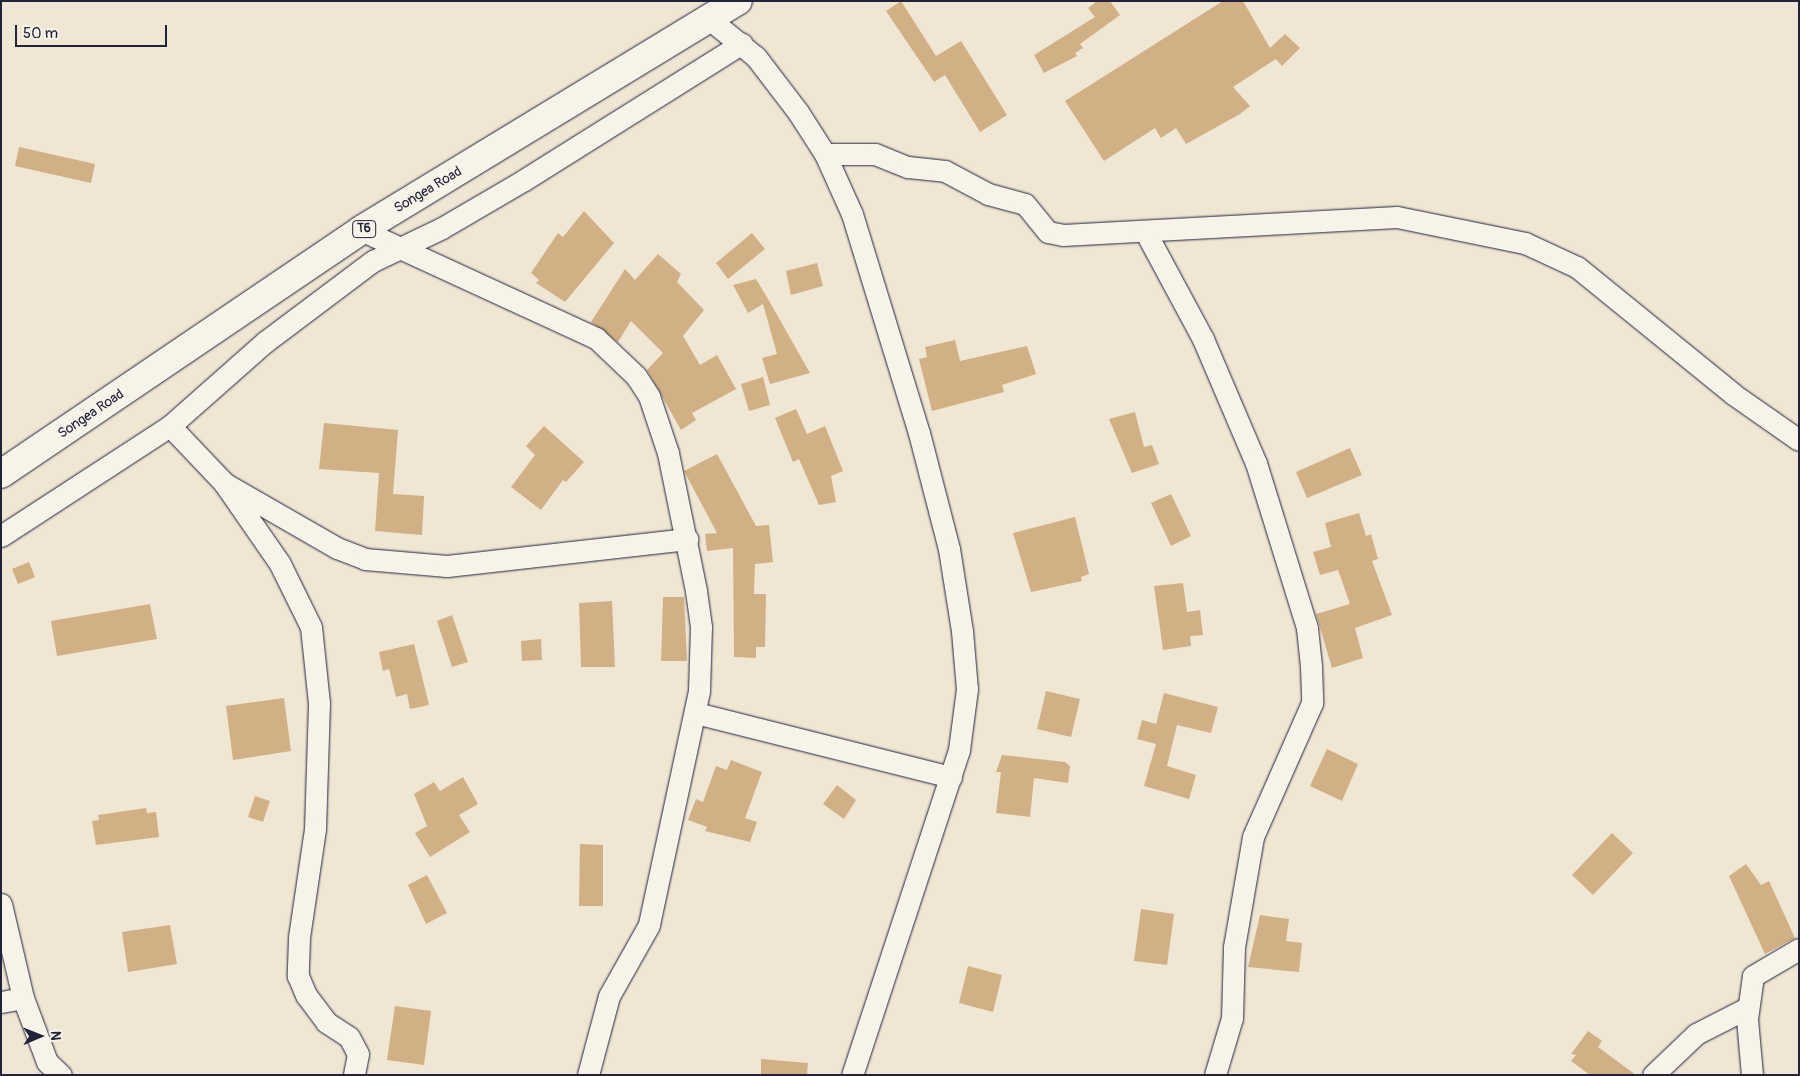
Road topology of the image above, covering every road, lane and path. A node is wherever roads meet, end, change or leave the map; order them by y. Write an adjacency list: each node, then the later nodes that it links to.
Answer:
1 (738, 1): 2 (highway, Songea Road / T6)
2 (708, 18): 3 (street); 5 (highway, Songea Road / T6)
3 (742, 43): 4 (street); 7 (street)
4 (825, 154): 6 (street); 15 (street)
5 (361, 230): 7 (street); 10 (highway, Songea Road / T6)
6 (1146, 233): 9 (street); 25 (street)
7 (397, 247): 8 (street); 13 (street)
8 (170, 426): 11 (street); 12 (street)
9 (1799, 440)
10 (1, 474)
11 (224, 483): 13 (street); 22 (street)
12 (1, 536)
13 (687, 540): 14 (street)
14 (696, 713): 15 (street); 23 (street)
15 (951, 777): 24 (street)
16 (1, 904): 18 (street)
17 (1799, 949): 20 (street)
18 (23, 998): 19 (street); 21 (street)
19 (1, 1002)
20 (1747, 1008): 26 (street); 27 (street)
21 (52, 1070)
22 (354, 1075)
23 (588, 1075)
24 (852, 1075)
25 (1215, 1075)
26 (1653, 1075)
27 (1752, 1075)

